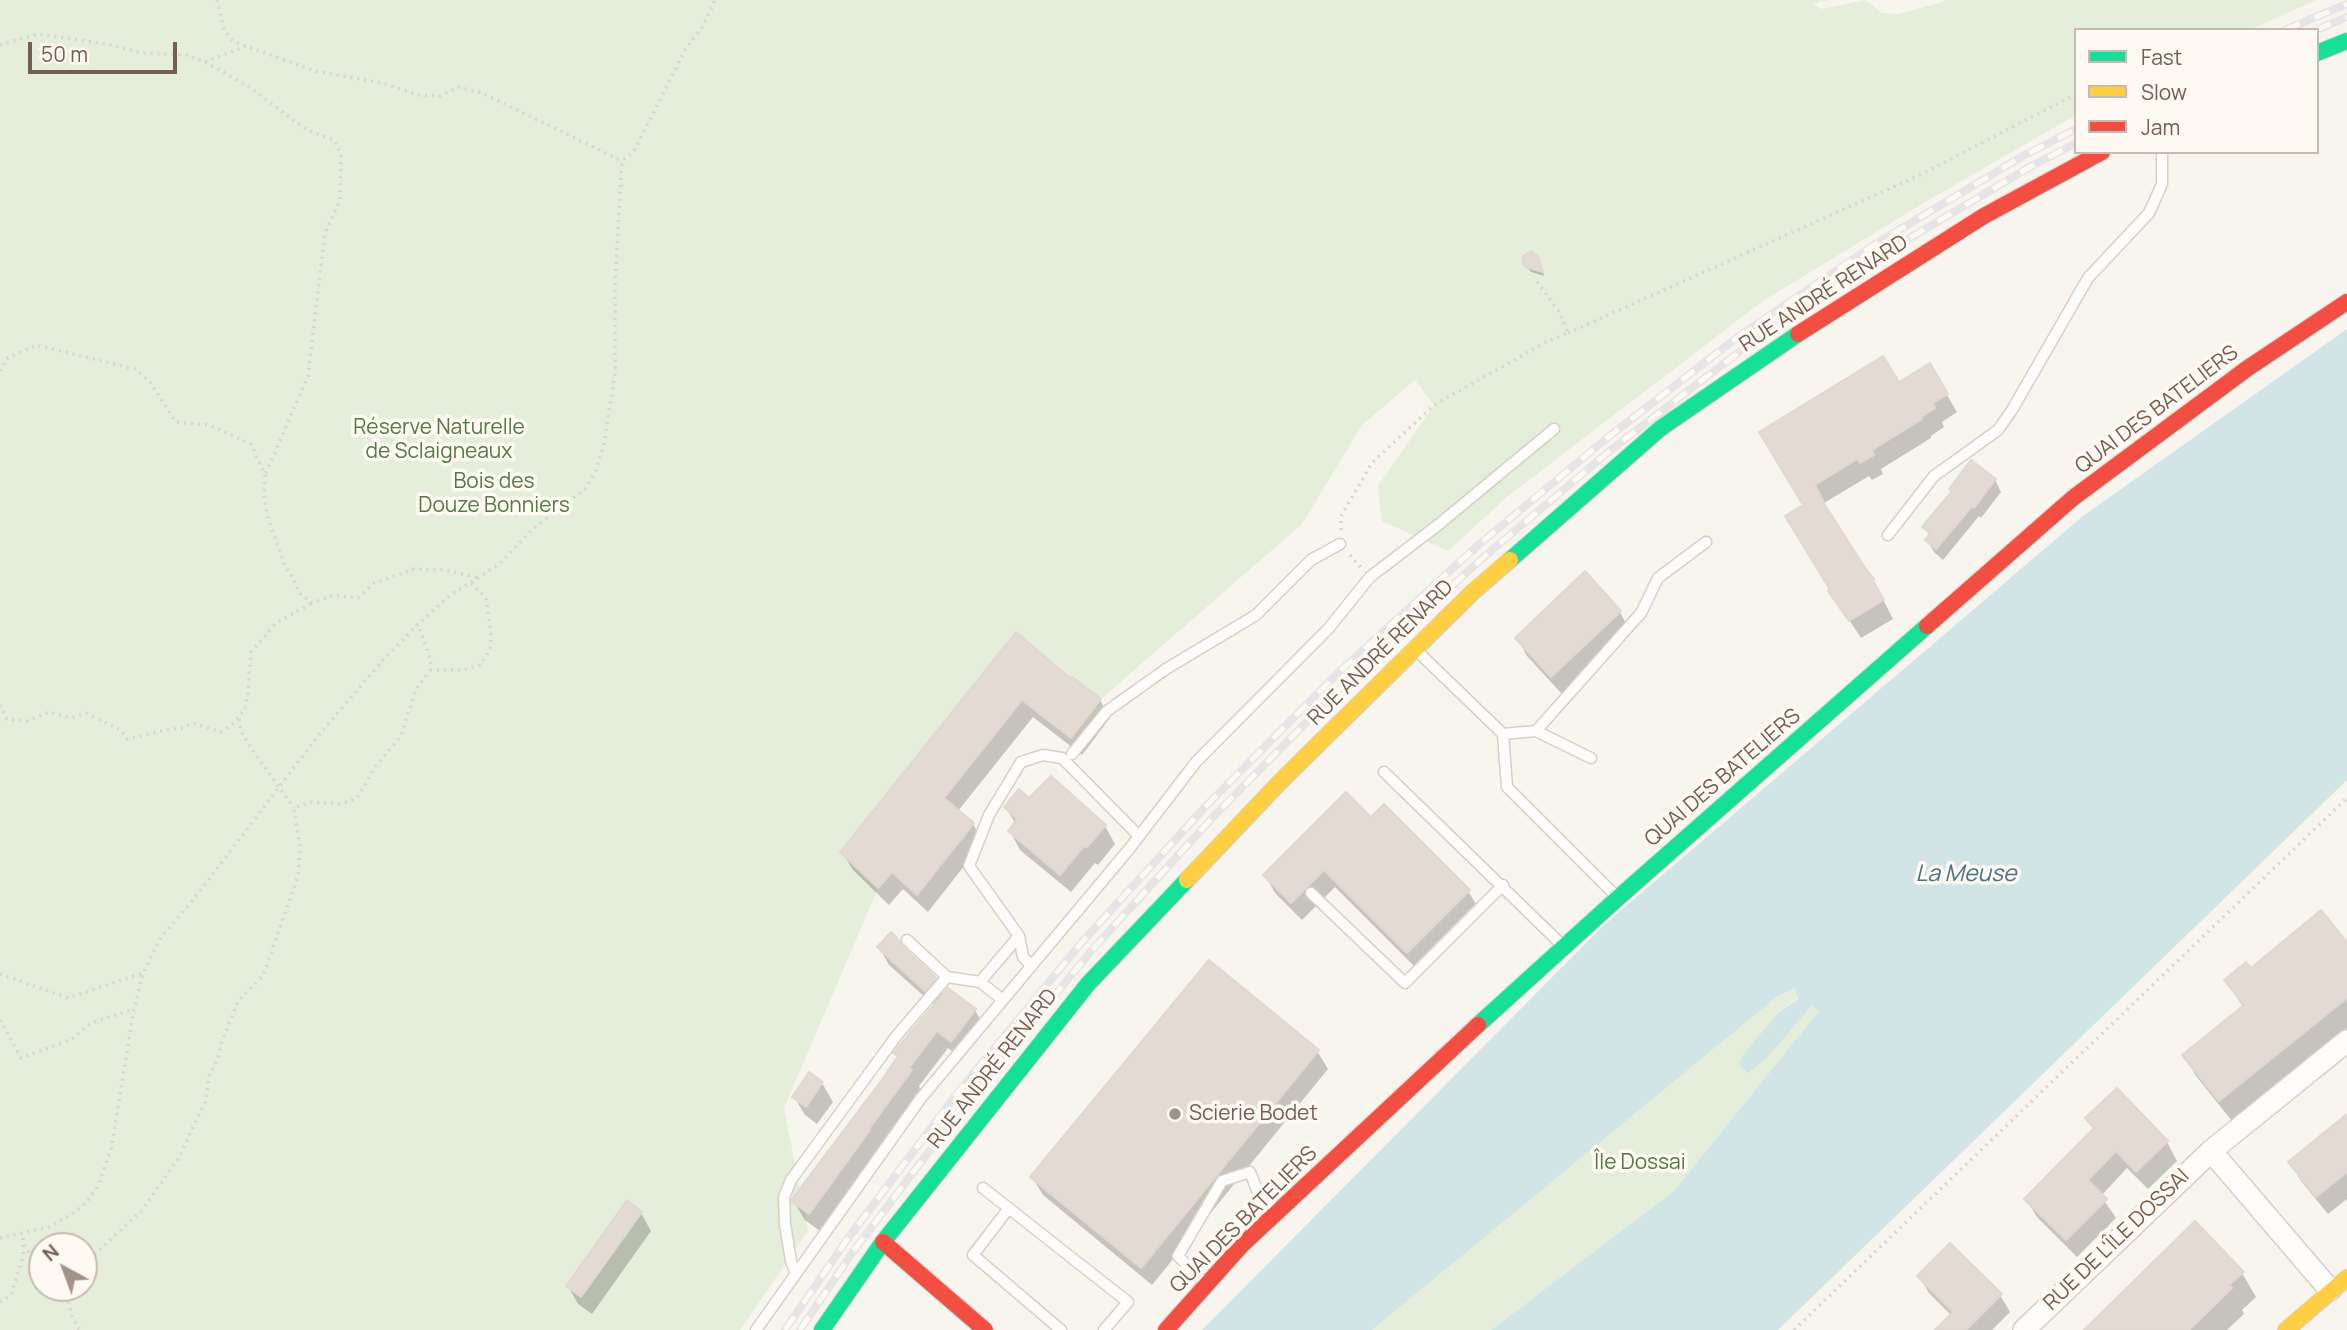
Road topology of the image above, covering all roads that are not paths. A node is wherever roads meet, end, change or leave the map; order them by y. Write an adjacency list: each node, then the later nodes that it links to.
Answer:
1 (2347, 41): 2 (street)
2 (2319, 52)
3 (2098, 154): 10 (street, RUE ANDRÉ RENARD)
4 (2162, 154): 7 (lane)
5 (2347, 302): 19 (street, QUAI DES BATELIERS)
6 (1554, 429): 16 (lane)
7 (1888, 535)
8 (1706, 542): 11 (lane)
9 (1340, 544): 13 (lane)
10 (1415, 649): 12 (lane); 32 (street, RUE ANDRÉ RENARD)
11 (1536, 731): 12 (lane); 14 (lane)
12 (1503, 734): 19 (lane)
13 (1072, 754)
14 (1591, 758)
15 (1384, 772): 17 (lane)
16 (1139, 836): 20 (lane); 23 (lane)
17 (1503, 885): 18 (lane); 22 (lane)
18 (1311, 893)
19 (1618, 898): 22 (street, QUAI DES BATELIERS)
20 (1019, 936): 23 (lane); 25 (lane)
21 (907, 940): 24 (lane)
22 (1564, 947): 31 (street, QUAI DES BATELIERS)
23 (1032, 966): 26 (lane)
24 (947, 977): 25 (lane); 33 (lane)
25 (981, 982): 26 (lane)
26 (1003, 1000): 33 (lane)
27 (2347, 1041): 28 (street, RUE DE L'ÎLE DOSSAI)
28 (2211, 1151): 34 (street); 42 (street, RUE DE L'ÎLE DOSSAI)
29 (982, 1188): 30 (lane)
30 (1009, 1208): 39 (lane); 40 (lane)
31 (1277, 1212): 35 (street, QUAI DES BATELIERS); 35 (lane)
32 (883, 1242): 37 (street, RUE ANDRÉ RENARD); 38 (street)
33 (796, 1274): 36 (lane)
34 (2339, 1284): 43 (street)
35 (1206, 1285): 41 (street, QUAI DES BATELIERS)
36 (757, 1330)
37 (822, 1330)
38 (985, 1330)
39 (1061, 1330)
40 (1104, 1330)
41 (1166, 1330)
42 (2024, 1330)
43 (2286, 1330)

